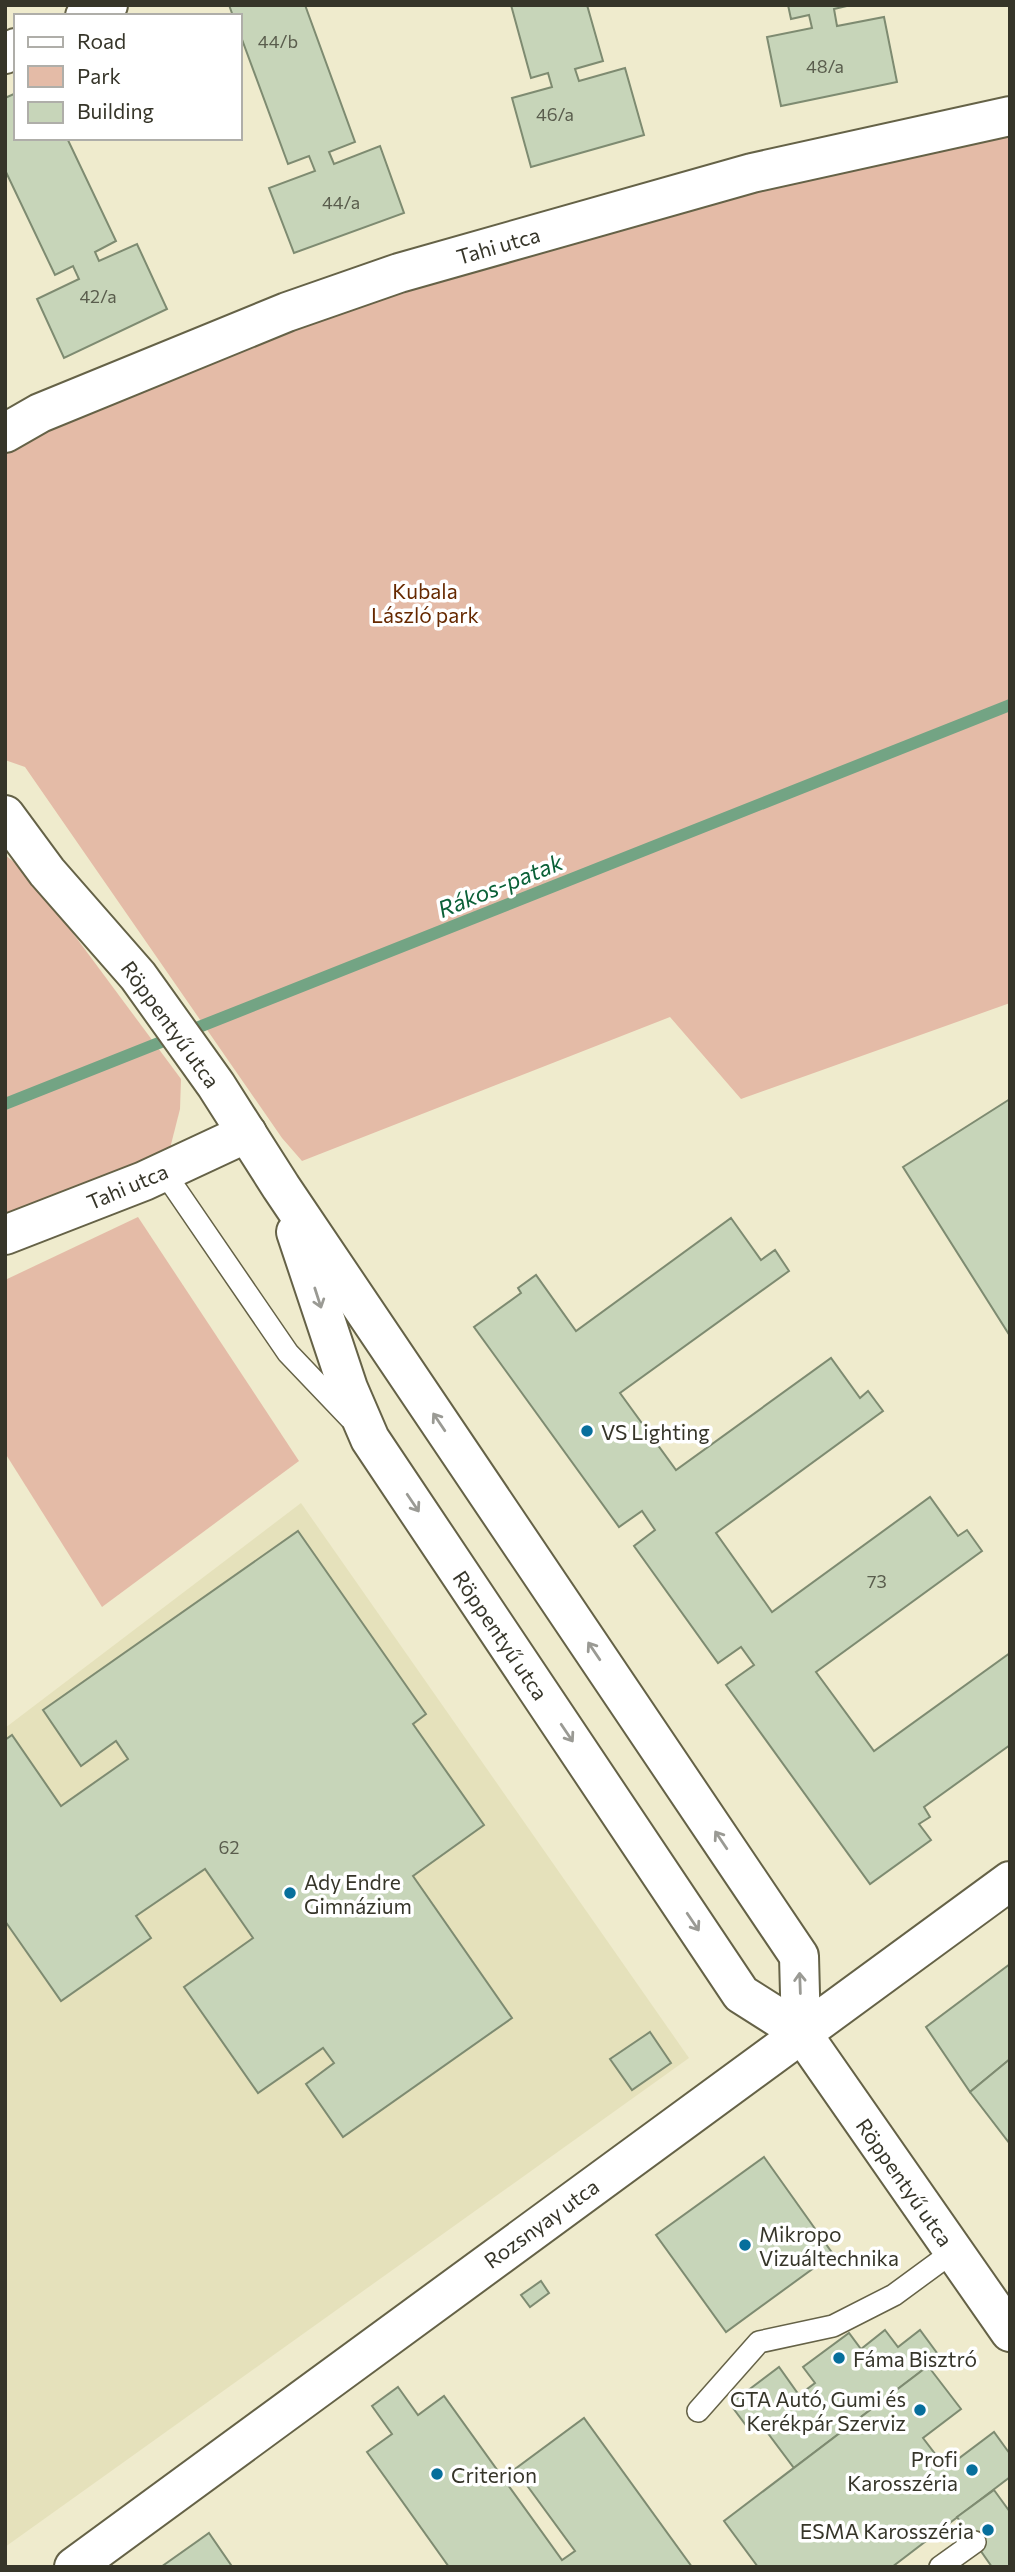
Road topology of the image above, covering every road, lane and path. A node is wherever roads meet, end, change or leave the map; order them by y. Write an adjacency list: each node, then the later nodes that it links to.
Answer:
1 (108, 5): 2 (street)
2 (89, 14)
3 (1010, 116): 4 (street, Tahi utca)
4 (5, 433)
5 (5, 815): 7 (street)
6 (5, 833): 7 (street)
7 (47, 872): 8 (street, Röppentyű utca)
8 (247, 1133): 9 (street, Tahi utca); 10 (street, Röppentyű utca)
9 (164, 1172): 11 (street, Tahi utca); 12 (lane)
10 (281, 1187): 12 (street, Röppentyű utca, one-way to 12); 14 (street, Röppentyű utca, one-way to 10)
11 (5, 1235)
12 (370, 1439): 14 (street, Röppentyű utca, one-way to 14)
13 (1010, 1881): 14 (street, Rozsnyay utca)
14 (801, 2032): 15 (street, Röppentyű utca); 19 (street, Rozsnyay utca)
15 (954, 2251): 16 (street, Röppentyű utca); 17 (lane)
16 (1010, 2332)
17 (698, 2411)
18 (975, 2542): 20 (lane)
19 (74, 2567)
20 (940, 2567)

